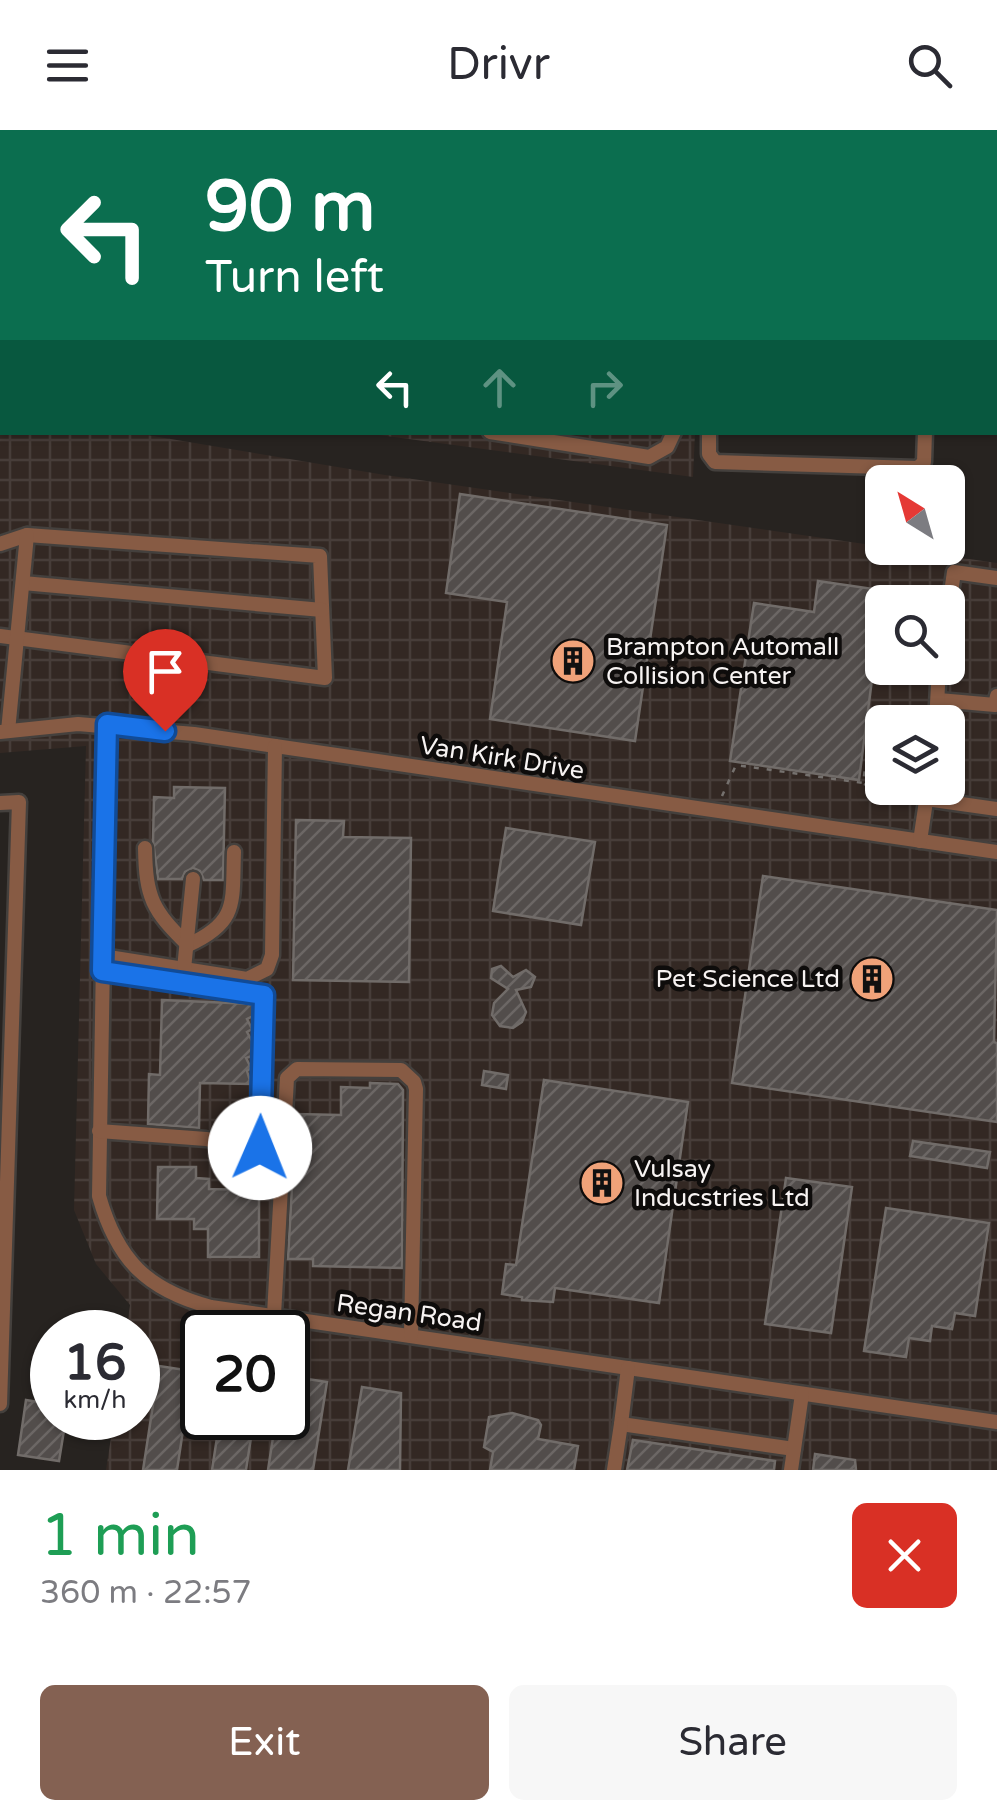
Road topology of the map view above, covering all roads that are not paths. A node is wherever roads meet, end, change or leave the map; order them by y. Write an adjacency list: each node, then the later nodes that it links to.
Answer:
1 (510, 435): 2 (street)
2 (673, 435)
3 (709, 435): 4 (street)
4 (925, 435)
5 (27, 535): 6 (street); 8 (street); 10 (street)
6 (0, 544)
7 (997, 578): 9 (street)
8 (23, 583): 10 (street); 12 (street)
9 (952, 585)
10 (322, 610): 12 (street)
11 (0, 636): 12 (street)
12 (18, 637): 18 (street)
13 (937, 685): 15 (street)
14 (997, 696): 15 (street)
15 (939, 700): 16 (street)
16 (938, 705)
17 (107, 724): 18 (street, Van Kirk Drive); 19 (street, Van Kirk Drive); 30 (street, Regan Road)
18 (4, 732)
19 (276, 746): 24 (street, Van Kirk Drive); 31 (street)
20 (965, 802): 23 (street)
21 (0, 803): 39 (street)
22 (925, 805): 24 (street)
23 (997, 809)
24 (920, 841): 27 (street, Van Kirk Drive)
25 (144, 848): 29 (street)
26 (234, 852): 29 (street)
27 (997, 852)
28 (193, 879): 29 (street)
29 (188, 945): 31 (street)
30 (102, 964): 31 (street); 32 (street, Regan Road); 32 (street)
31 (184, 969)
32 (99, 1131): 33 (street, Regan Road)
33 (229, 1310)
34 (274, 1310): 36 (street)
35 (310, 1321): 36 (street, Regan Road)
36 (411, 1336): 37 (street, Regan Road)
37 (628, 1368): 38 (street, Regan Road); 41 (street)
38 (802, 1394): 40 (street, Regan Road); 42 (street)
39 (0, 1404)
40 (997, 1422)
41 (622, 1424): 42 (street); 43 (street)
42 (794, 1449): 44 (street)
43 (614, 1470)
44 (791, 1470)

